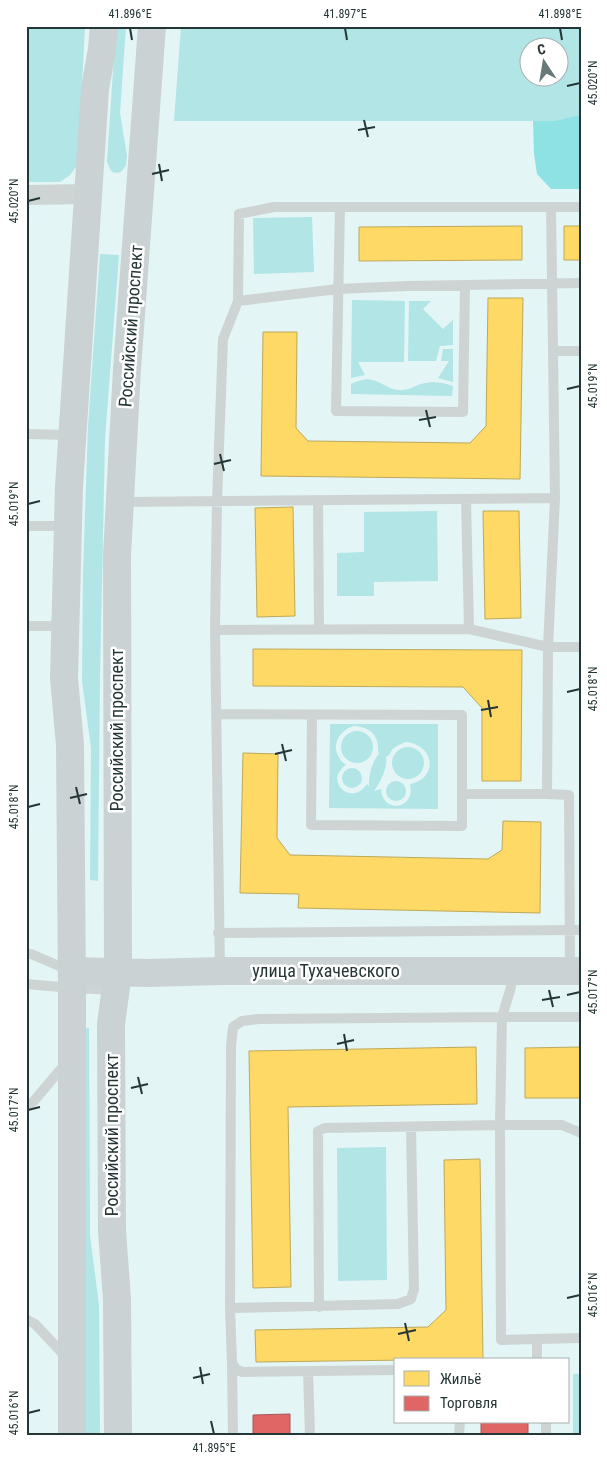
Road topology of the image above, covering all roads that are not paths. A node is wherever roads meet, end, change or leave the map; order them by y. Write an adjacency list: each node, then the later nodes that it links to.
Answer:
1 (104, 26): 3 (main road)
2 (151, 28): 21 (main road, Российский проспект)
3 (88, 194): 4 (street); 16 (main road)
4 (26, 195)
5 (340, 207): 6 (lane); 11 (lane); 12 (lane)
6 (551, 207): 7 (lane); 8 (lane)
7 (581, 207)
8 (552, 283): 9 (lane); 10 (lane); 13 (lane)
9 (581, 283)
10 (465, 286): 11 (lane); 11 (lane)
11 (338, 290): 12 (lane)
12 (238, 301): 20 (lane)
13 (553, 351): 14 (lane); 17 (lane)
14 (581, 351)
15 (26, 434): 16 (lane)
16 (73, 435): 23 (main road)
17 (555, 498): 18 (lane); 30 (lane)
18 (466, 499): 19 (lane); 27 (lane)
19 (318, 500): 20 (lane); 26 (lane)
20 (217, 501): 21 (lane); 28 (lane)
21 (120, 502): 42 (main road, Российский проспект)
22 (26, 526): 23 (lane)
23 (68, 526): 25 (main road)
24 (26, 626): 25 (lane)
25 (66, 626): 41 (main road)
26 (319, 629): 27 (lane); 28 (lane)
27 (469, 629): 30 (lane)
28 (215, 630): 31 (lane)
29 (581, 646): 30 (lane)
30 (548, 647): 34 (lane)
31 (217, 714): 32 (lane); 36 (lane)
32 (312, 715): 33 (lane); 33 (lane)
33 (462, 794): 34 (lane)
34 (547, 794): 35 (lane)
35 (575, 930): 36 (lane); 40 (lane)
36 (218, 933): 38 (lane)
37 (26, 954): 41 (lane)
38 (220, 971): 39 (main road, улица Тухачевского); 42 (main road, улица Тухачевского)
39 (511, 971): 40 (main road, улица Тухачевского); 44 (lane)
40 (576, 971)
41 (72, 980): 42 (main road, улица Тухачевского); 43 (lane); 46 (main road)
42 (117, 981): 62 (main road, Российский проспект)
43 (26, 984)
44 (502, 1017): 45 (lane); 48 (lane); 52 (lane)
45 (581, 1018)
46 (72, 1057): 47 (lane); 57 (main road)
47 (26, 1107)
48 (500, 1125): 49 (lane); 50 (lane); 55 (lane)
49 (411, 1128): 51 (lane); 51 (lane)
50 (581, 1133)
51 (319, 1306): 52 (lane)
52 (230, 1308): 58 (lane)
53 (26, 1319): 57 (lane)
54 (581, 1338): 55 (lane)
55 (538, 1339): 56 (lane)
56 (537, 1358)
57 (72, 1363): 61 (main road)
58 (232, 1363): 60 (lane); 63 (lane)
59 (394, 1370): 60 (lane)
60 (308, 1371): 64 (lane)
61 (72, 1435)
62 (118, 1435)
63 (232, 1435)
64 (310, 1435)

